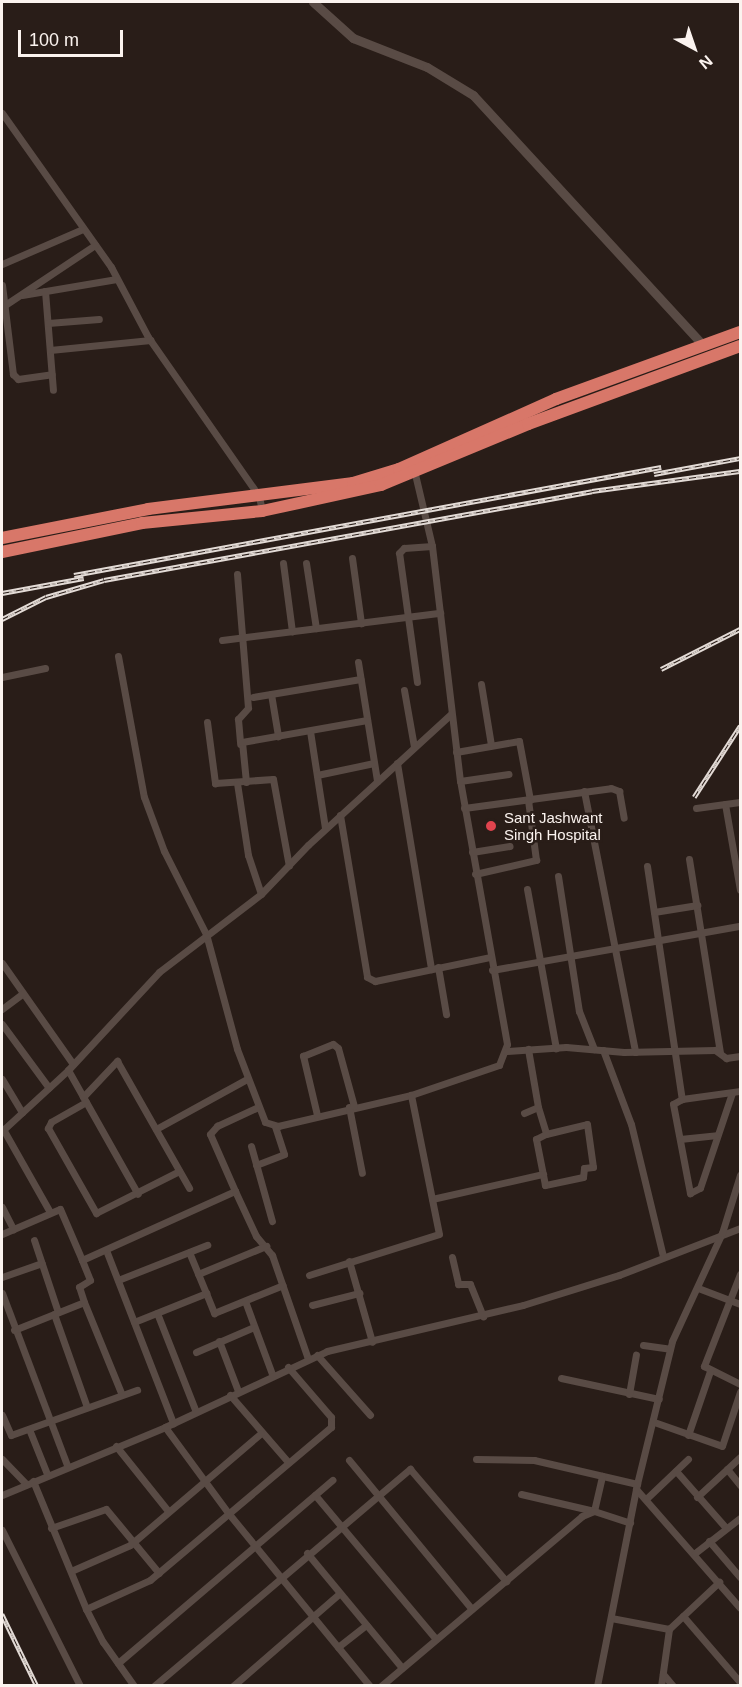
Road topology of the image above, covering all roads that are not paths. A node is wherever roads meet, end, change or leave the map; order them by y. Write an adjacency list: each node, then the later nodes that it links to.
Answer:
1 (313, 2): 15 (street)
2 (2, 113): 3 (street)
3 (83, 229): 4 (street); 5 (street)
4 (95, 245): 6 (street); 9 (street)
5 (2, 264)
6 (117, 279): 8 (street); 14 (street)
7 (2, 285): 10 (street)
8 (45, 291): 9 (street); 12 (street)
9 (18, 296): 10 (street)
10 (3, 306): 18 (street)
11 (99, 319): 12 (street)
12 (48, 323): 17 (street)
13 (741, 332): 15 (highway)
14 (151, 340): 17 (street); 21 (street)
15 (704, 346): 21 (highway)
16 (741, 346): 20 (highway)
17 (50, 350): 18 (street)
18 (52, 374): 19 (street)
19 (53, 390)
20 (415, 474): 22 (highway); 24 (street)
21 (259, 496): 22 (street); 23 (highway)
22 (262, 511): 25 (highway)
23 (2, 538)
24 (432, 546): 30 (street); 31 (street)
25 (2, 552)
26 (352, 558): 32 (street)
27 (283, 563): 34 (street)
28 (306, 563): 33 (street)
29 (237, 574): 35 (street)
30 (440, 613): 31 (street); 47 (street)
31 (409, 617): 32 (street); 42 (street)
32 (361, 623): 33 (street)
33 (316, 628): 34 (street)
34 (292, 631): 35 (street)
35 (241, 637): 36 (street); 52 (street)
36 (222, 640)
37 (118, 656): 86 (street)
38 (358, 662): 41 (street)
39 (45, 668): 40 (street)
40 (2, 677)
41 (360, 679): 45 (street); 48 (street)
42 (417, 682)
43 (481, 684): 53 (street)
44 (404, 690): 54 (street)
45 (272, 694): 46 (street); 51 (street)
46 (253, 697)
47 (451, 714): 54 (street); 55 (street)
48 (367, 720): 50 (street); 56 (street)
49 (207, 722): 63 (street)
50 (310, 731): 51 (street); 59 (street)
51 (278, 736): 52 (street)
52 (240, 744): 62 (street)
53 (491, 745): 55 (street); 65 (street)
54 (414, 747): 57 (street)
55 (456, 752): 61 (street)
56 (374, 763): 59 (street); 60 (street)
57 (397, 763): 60 (street); 94 (street)
58 (508, 774): 61 (street)
59 (317, 775): 72 (street)
60 (377, 781): 70 (street)
61 (460, 781): 68 (street)
62 (246, 782): 63 (street); 76 (street)
63 (237, 783): 82 (street)
64 (584, 792): 65 (street); 71 (street); 89 (street)
65 (529, 800): 68 (street); 78 (street)
66 (741, 802): 67 (street)
67 (725, 804): 69 (street); 81 (street)
68 (464, 808): 74 (street)
69 (696, 808)
70 (340, 815): 72 (street); 94 (street)
71 (624, 818)
72 (326, 828): 76 (street)
73 (510, 846): 74 (street)
74 (472, 852): 78 (street)
75 (689, 859): 83 (street)
76 (289, 866): 82 (street)
77 (647, 866): 84 (street)
78 (475, 874): 91 (street)
79 (558, 876): 90 (street)
80 (528, 889): 92 (street)
81 (741, 890)
82 (261, 894): 86 (street)
83 (697, 905): 84 (street); 87 (street)
84 (654, 912): 88 (street)
85 (741, 926): 87 (street)
86 (206, 934): 109 (street); 111 (street)
87 (702, 934): 88 (street); 107 (street)
88 (658, 941): 89 (street); 104 (street)
89 (615, 949): 90 (street); 106 (street)
90 (572, 956): 92 (street); 102 (street)
91 (490, 957): 94 (street); 95 (street)
92 (539, 962): 95 (street); 100 (street)
93 (2, 963): 96 (street)
94 (435, 968): 98 (street)
95 (492, 970): 105 (street)
96 (23, 993): 97 (street); 109 (street)
97 (2, 1009)
98 (446, 1014)
99 (2, 1024): 112 (street)
100 (556, 1048): 101 (street); 102 (street)
101 (528, 1049): 105 (street); 119 (street)
102 (594, 1049): 103 (street)
103 (603, 1050): 106 (street); 152 (street)
104 (675, 1050): 106 (street); 107 (street); 116 (street)
105 (507, 1051): 115 (street)
106 (634, 1052)
107 (720, 1052): 108 (street)
108 (741, 1056)
109 (71, 1067): 112 (street); 117 (street)
110 (2, 1078): 121 (street)
111 (247, 1079): 120 (street); 126 (street)
112 (49, 1088): 121 (street)
113 (741, 1091): 114 (street)
114 (732, 1093): 116 (street); 128 (street)
115 (411, 1095): 118 (street); 139 (street)
116 (682, 1099): 129 (street)
117 (85, 1100): 126 (street); 138 (street); 138 (street)
118 (351, 1106): 123 (street); 123 (street); 133 (street)
119 (538, 1107): 122 (street); 127 (street)
120 (256, 1108): 124 (street); 137 (street)
121 (22, 1112): 125 (street)
122 (524, 1113)
123 (317, 1114): 124 (street)
124 (275, 1126): 131 (street)
125 (2, 1130): 141 (street)
126 (156, 1130): 132 (street)
127 (546, 1134): 134 (street); 134 (street)
128 (717, 1135): 129 (street); 129 (street)
129 (680, 1139)
130 (250, 1146): 131 (street)
131 (256, 1165): 142 (street)
132 (179, 1171): 136 (street); 138 (street)
133 (362, 1173)
134 (543, 1174): 139 (street)
135 (741, 1175): 146 (street)
136 (189, 1188)
137 (235, 1191): 149 (street); 150 (street)
138 (138, 1194)
139 (432, 1199): 155 (street)
140 (2, 1207): 144 (street)
141 (50, 1212): 144 (street); 154 (street)
142 (272, 1221)
143 (741, 1228): 146 (street)
144 (13, 1229): 145 (street)
145 (2, 1233)
146 (722, 1233): 152 (street); 163 (street)
147 (34, 1240): 156 (street)
148 (207, 1245): 151 (street)
149 (266, 1246): 157 (street); 162 (street)
150 (106, 1250): 154 (street); 161 (street)
151 (189, 1252): 157 (street); 161 (street)
152 (663, 1256): 174 (street)
153 (452, 1257): 174 (street)
154 (82, 1260): 169 (street)
155 (349, 1261): 159 (street); 166 (street)
156 (42, 1263): 160 (street); 172 (street)
157 (198, 1274): 165 (street)
158 (741, 1274): 167 (street)
159 (309, 1275)
160 (2, 1277)
161 (118, 1280): 175 (street)
162 (283, 1285): 168 (street); 185 (street)
163 (698, 1288): 167 (street); 181 (street)
164 (2, 1293): 177 (street)
165 (206, 1293): 168 (street); 173 (street)
166 (359, 1293): 171 (street); 179 (street)
167 (730, 1300): 170 (street); 187 (street)
168 (244, 1301): 176 (street)
169 (84, 1302): 172 (street); 195 (street)
170 (741, 1304)
171 (312, 1305)
172 (56, 1313): 177 (street); 198 (street)
173 (157, 1313): 175 (street); 199 (street)
174 (483, 1316): 179 (street)
175 (134, 1322): 204 (street)
176 (254, 1327): 178 (street); 188 (street)
177 (14, 1330): 202 (street)
178 (219, 1341): 182 (street); 192 (street)
179 (372, 1342): 183 (street)
180 (643, 1345): 181 (street)
181 (670, 1349): 197 (street)
182 (196, 1352)
183 (317, 1355): 185 (street); 201 (street)
184 (636, 1355): 194 (street)
185 (308, 1359): 186 (street)
186 (288, 1367): 188 (street); 215 (street)
187 (710, 1371): 190 (street); 208 (street)
188 (272, 1374): 192 (street)
189 (561, 1378): 194 (street)
190 (741, 1384)
191 (137, 1390): 195 (street)
192 (238, 1391): 196 (street)
193 (741, 1392): 208 (street)
194 (628, 1394): 197 (street)
195 (122, 1395): 198 (street)
196 (230, 1395): 199 (street); 207 (street)
197 (659, 1399): 203 (street)
198 (87, 1407): 202 (street)
199 (196, 1412): 204 (street)
200 (2, 1415): 206 (street)
201 (370, 1415)
202 (50, 1422): 206 (street); 216 (street)
203 (654, 1422): 208 (street); 225 (street)
204 (173, 1423): 205 (street)
205 (165, 1427): 209 (street); 221 (street)
206 (29, 1429): 219 (street)
207 (261, 1433): 215 (street); 221 (street)
208 (688, 1435)
209 (116, 1446): 216 (street); 232 (street)
210 (741, 1457): 217 (street)
211 (2, 1459): 223 (street)
212 (476, 1459): 220 (street)
213 (349, 1460): 228 (street)
214 (688, 1460): 218 (street)
215 (288, 1462): 234 (street)
216 (67, 1466): 219 (street)
217 (727, 1469): 224 (street); 230 (street)
218 (676, 1471): 230 (street); 231 (street)
219 (47, 1474): 223 (street)
220 (602, 1476): 225 (street); 233 (street)
221 (204, 1479): 232 (street); 234 (street)
222 (332, 1480): 226 (street)
223 (29, 1482): 229 (street); 238 (street)
224 (741, 1485)
225 (637, 1487): 231 (street); 236 (street)
226 (315, 1494): 237 (street); 243 (street)
227 (521, 1494): 233 (street)
228 (377, 1495): 237 (street); 250 (street); 255 (street)
229 (2, 1496)
230 (697, 1497): 239 (street)
231 (646, 1499): 245 (street)
232 (168, 1511): 242 (street)
233 (594, 1511): 236 (street); 250 (street)
234 (229, 1514): 243 (street); 247 (street)
235 (739, 1521): 239 (street)
236 (630, 1523): 258 (street)
237 (340, 1525): 244 (street); 261 (street)
238 (51, 1528): 242 (street); 246 (street)
239 (726, 1528): 241 (street)
240 (2, 1530): 268 (street)
241 (710, 1541): 245 (street); 249 (street)
242 (134, 1542): 246 (street); 247 (street)
243 (255, 1545): 248 (street); 263 (street)
244 (307, 1553): 248 (street); 252 (street)
245 (695, 1553): 251 (street)
246 (70, 1571): 254 (street)
247 (159, 1573): 254 (street)
248 (281, 1576): 256 (street); 270 (street)
249 (741, 1577)
250 (506, 1581): 255 (street)
251 (718, 1582): 253 (street); 257 (street)
252 (339, 1594): 256 (street); 259 (street)
253 (741, 1608)
254 (86, 1609): 263 (street)
255 (472, 1609): 261 (street)
256 (313, 1616): 262 (street); 267 (street)
257 (683, 1616): 260 (street); 266 (street)
258 (611, 1618): 260 (street); 273 (street)
259 (366, 1625): 262 (street); 264 (street)
260 (669, 1629): 265 (street)
261 (436, 1639): 264 (street)
262 (339, 1647): 271 (street)
263 (118, 1663): 269 (street)
264 (402, 1668): 272 (street)
265 (663, 1674): 274 (street); 275 (street)
266 (741, 1682)
267 (236, 1685)
268 (80, 1686)
269 (134, 1686)
270 (154, 1686)
271 (370, 1686)
272 (381, 1686)
273 (597, 1686)
274 (661, 1686)
275 (673, 1686)

